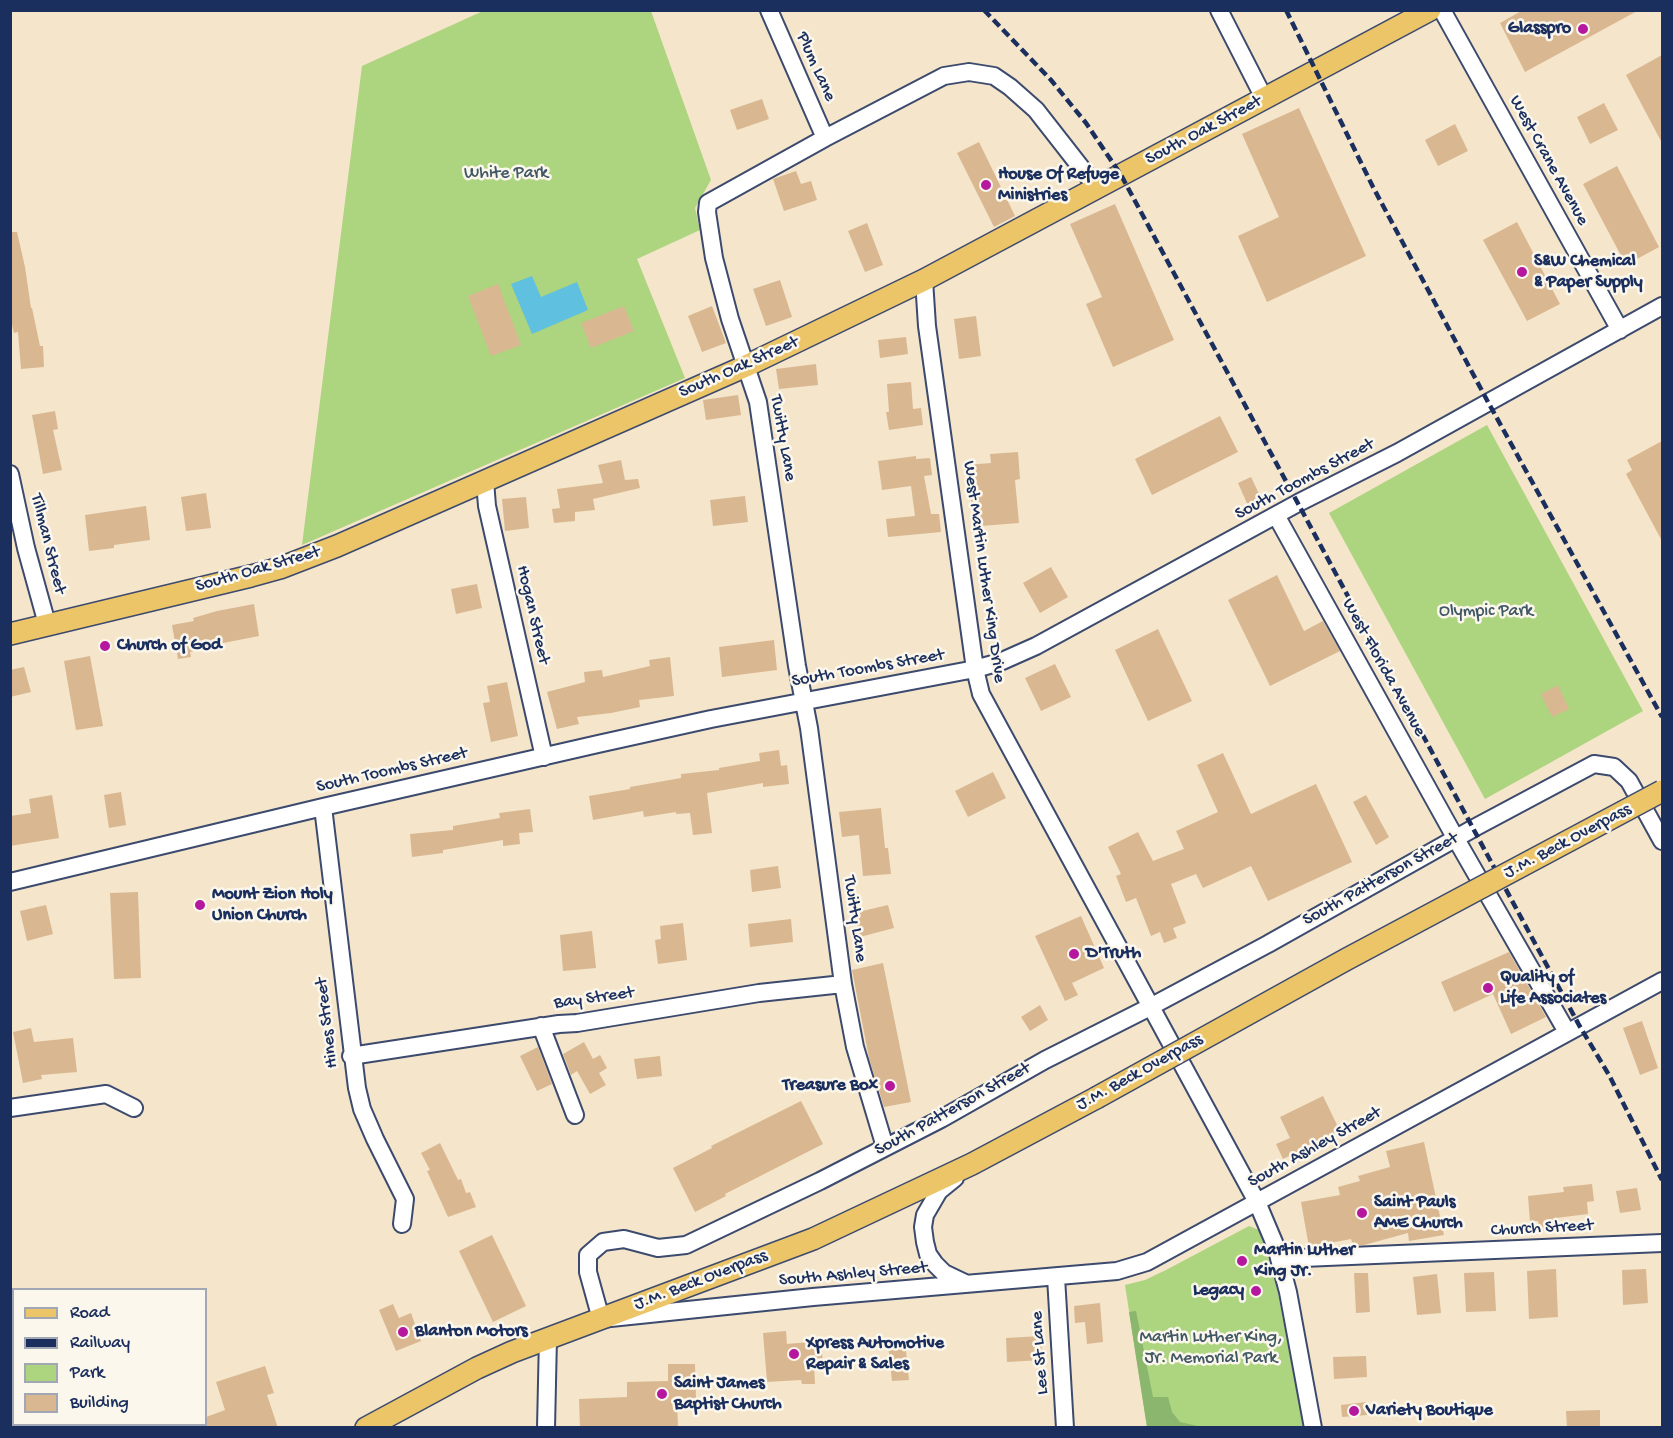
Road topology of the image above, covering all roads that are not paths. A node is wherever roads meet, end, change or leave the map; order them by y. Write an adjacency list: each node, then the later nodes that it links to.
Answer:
1 (769, 10): 6 (street, Plum Lane)
2 (1220, 10): 5 (street)
3 (1430, 10): 5 (main road, South Oak Street)
4 (1443, 10): 10 (street, West Crane Avenue)
5 (1264, 98): 7 (main road, South Oak Street)
6 (825, 138): 7 (street, Twitty Lane); 11 (street, Twitty Lane)
7 (1097, 188): 8 (main road, South Oak Street)
8 (924, 280): 11 (main road, South Oak Street); 17 (street, West Martin Luther King Drive)
9 (1662, 306): 10 (street, South Toombs Street)
10 (1620, 330): 14 (street, South Toombs Street)
11 (746, 366): 13 (main road, South Oak Street); 18 (street, Twitty Lane)
12 (10, 474): 15 (street, Tillman Street)
13 (485, 482): 15 (main road, South Oak Street); 19 (street, Hogan Street)
14 (1277, 517): 17 (street, South Toombs Street); 22 (street, West Florida Avenue)
15 (47, 624): 16 (main road, South Oak Street)
16 (10, 634)
17 (975, 669): 18 (street, South Toombs Street); 27 (street, West Martin Luther King Drive)
18 (804, 700): 19 (street, South Toombs Street); 26 (street, Twitty Lane)
19 (544, 757): 21 (street, South Toombs Street)
20 (1662, 791): 35 (main road, J.M. Beck Overpass, bridge)
21 (323, 807): 24 (street, South Toombs Street); 30 (street, Hines Street)
22 (1456, 838): 23 (street, South Patterson Street); 27 (street, South Patterson Street); 29 (street, West Florida Avenue)
23 (1662, 841)
24 (10, 882)
25 (1662, 981): 29 (street, South Ashley Street)
26 (843, 984): 28 (street, Bay Street); 34 (street, Twitty Lane)
27 (1150, 1007): 34 (street, South Patterson Street); 36 (street, West Martin Luther King Drive)
28 (541, 1026): 30 (street, Bay Street); 33 (street)
29 (1567, 1032): 36 (street, South Ashley Street)
30 (351, 1056): 37 (street, Hines Street)
31 (10, 1108): 32 (street)
32 (134, 1108)
33 (575, 1115)
34 (885, 1147): 42 (street, South Patterson Street)
35 (972, 1164): 41 (street, South Ashley Street); 42 (main road, J.M. Beck Overpass)
36 (1257, 1202): 39 (street, West Martin Luther King Drive); 40 (street, South Ashley Street)
37 (402, 1224)
38 (1662, 1243): 39 (street, Church Street)
39 (1279, 1259): 47 (street, West Martin Luther King Drive)
40 (1056, 1277): 41 (street, South Ashley Street); 46 (street, Lee St Lane)
41 (965, 1284): 42 (street, South Ashley Street)
42 (601, 1319): 43 (main road)
43 (548, 1337): 44 (main road); 45 (street)
44 (366, 1428)
45 (546, 1428)
46 (1065, 1428)
47 (1313, 1428)

